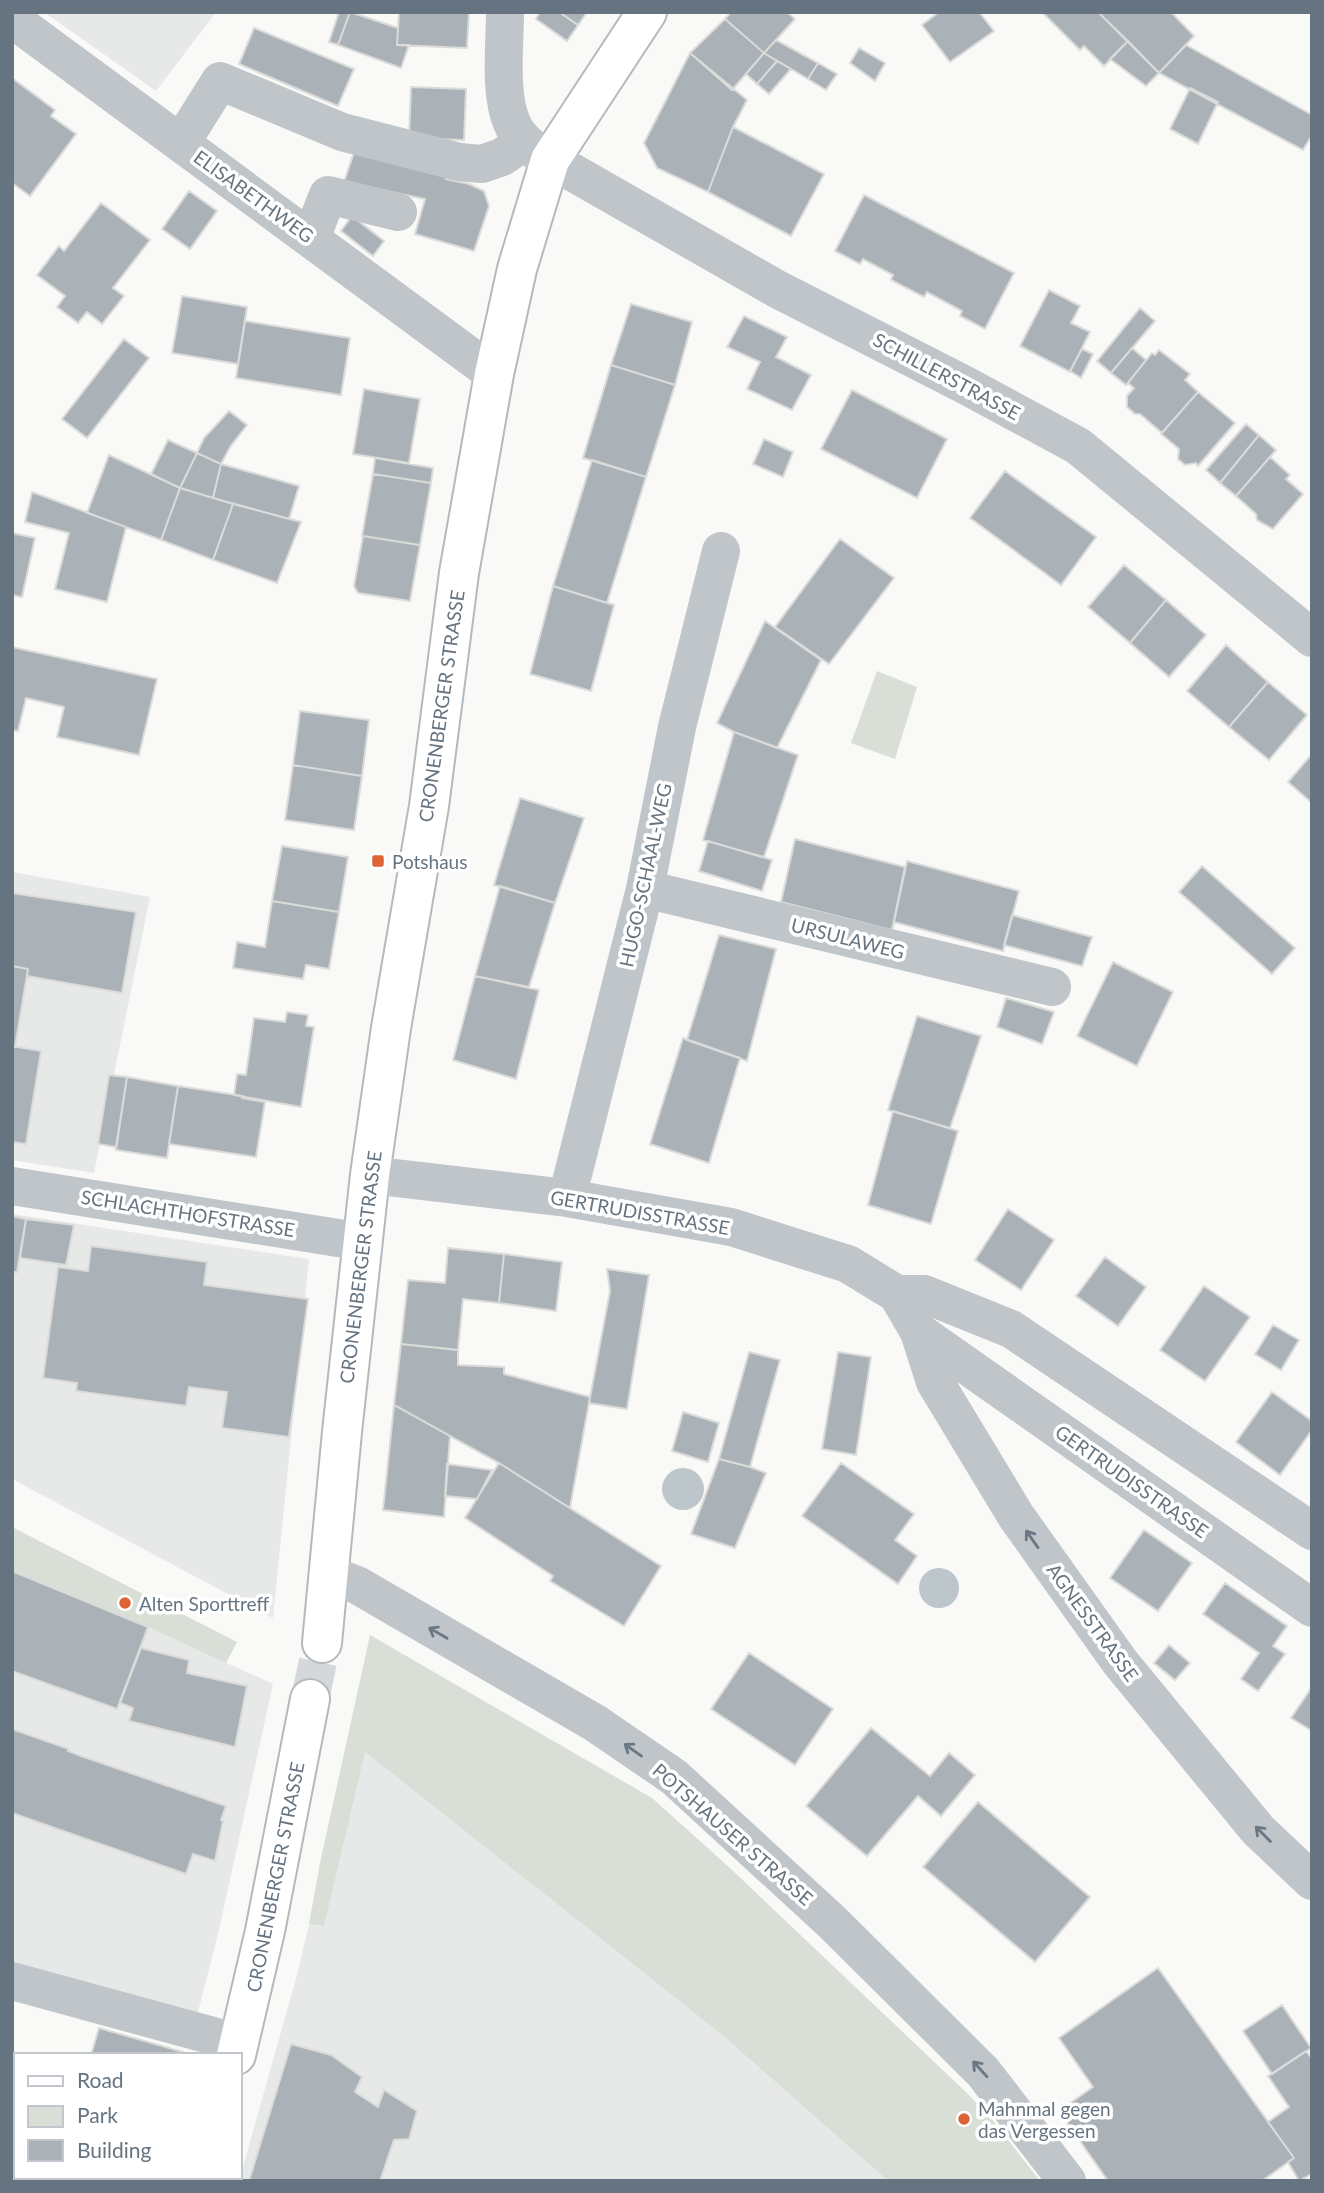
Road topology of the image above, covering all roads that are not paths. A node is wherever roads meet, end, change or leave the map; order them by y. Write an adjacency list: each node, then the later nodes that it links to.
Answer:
1 (505, 12): 5 (street)
2 (647, 12): 5 (main road, CRONENBERGER STRASSE)
3 (12, 19): 4 (street, ELISABETHWEG)
4 (181, 143): 5 (street); 7 (street, ELISABETHWEG)
5 (537, 151): 8 (main road, CRONENBERGER STRASSE); 10 (street, SCHILLERSTRASSE)
6 (398, 212): 7 (street)
7 (311, 238): 8 (street, ELISABETHWEG)
8 (494, 374): 13 (main road, CRONENBERGER STRASSE)
9 (721, 551): 11 (street, HUGO-SCHAAL-WEG)
10 (1312, 638)
11 (645, 889): 12 (street, URSULAWEG); 15 (street, HUGO-SCHAAL-WEG)
12 (1052, 986)
13 (370, 1175): 15 (street, GERTRUDISSTRASSE); 16 (main road, CRONENBERGER STRASSE)
14 (12, 1186): 16 (street, SCHLACHTHOFSTRASSE)
15 (567, 1198): 17 (street, GERTRUDISSTRASSE)
16 (363, 1242): 20 (main road, CRONENBERGER STRASSE)
17 (897, 1294): 18 (street, GERTRUDISSTRASSE); 19 (street, GERTRUDISSTRASSE)
18 (919, 1332): 21 (street, GERTRUDISSTRASSE); 24 (street, AGNESSTRASSE, one-way to 18)
19 (1312, 1531)
20 (328, 1574): 22 (main road, CRONENBERGER STRASSE); 27 (street, POTSHAUSER STRASSE, one-way to 20)
21 (1312, 1608)
22 (322, 1643)
23 (310, 1699): 26 (main road, CRONENBERGER STRASSE)
24 (1312, 1881)
25 (12, 1981): 26 (street)
26 (238, 2049)
27 (1067, 2181)

